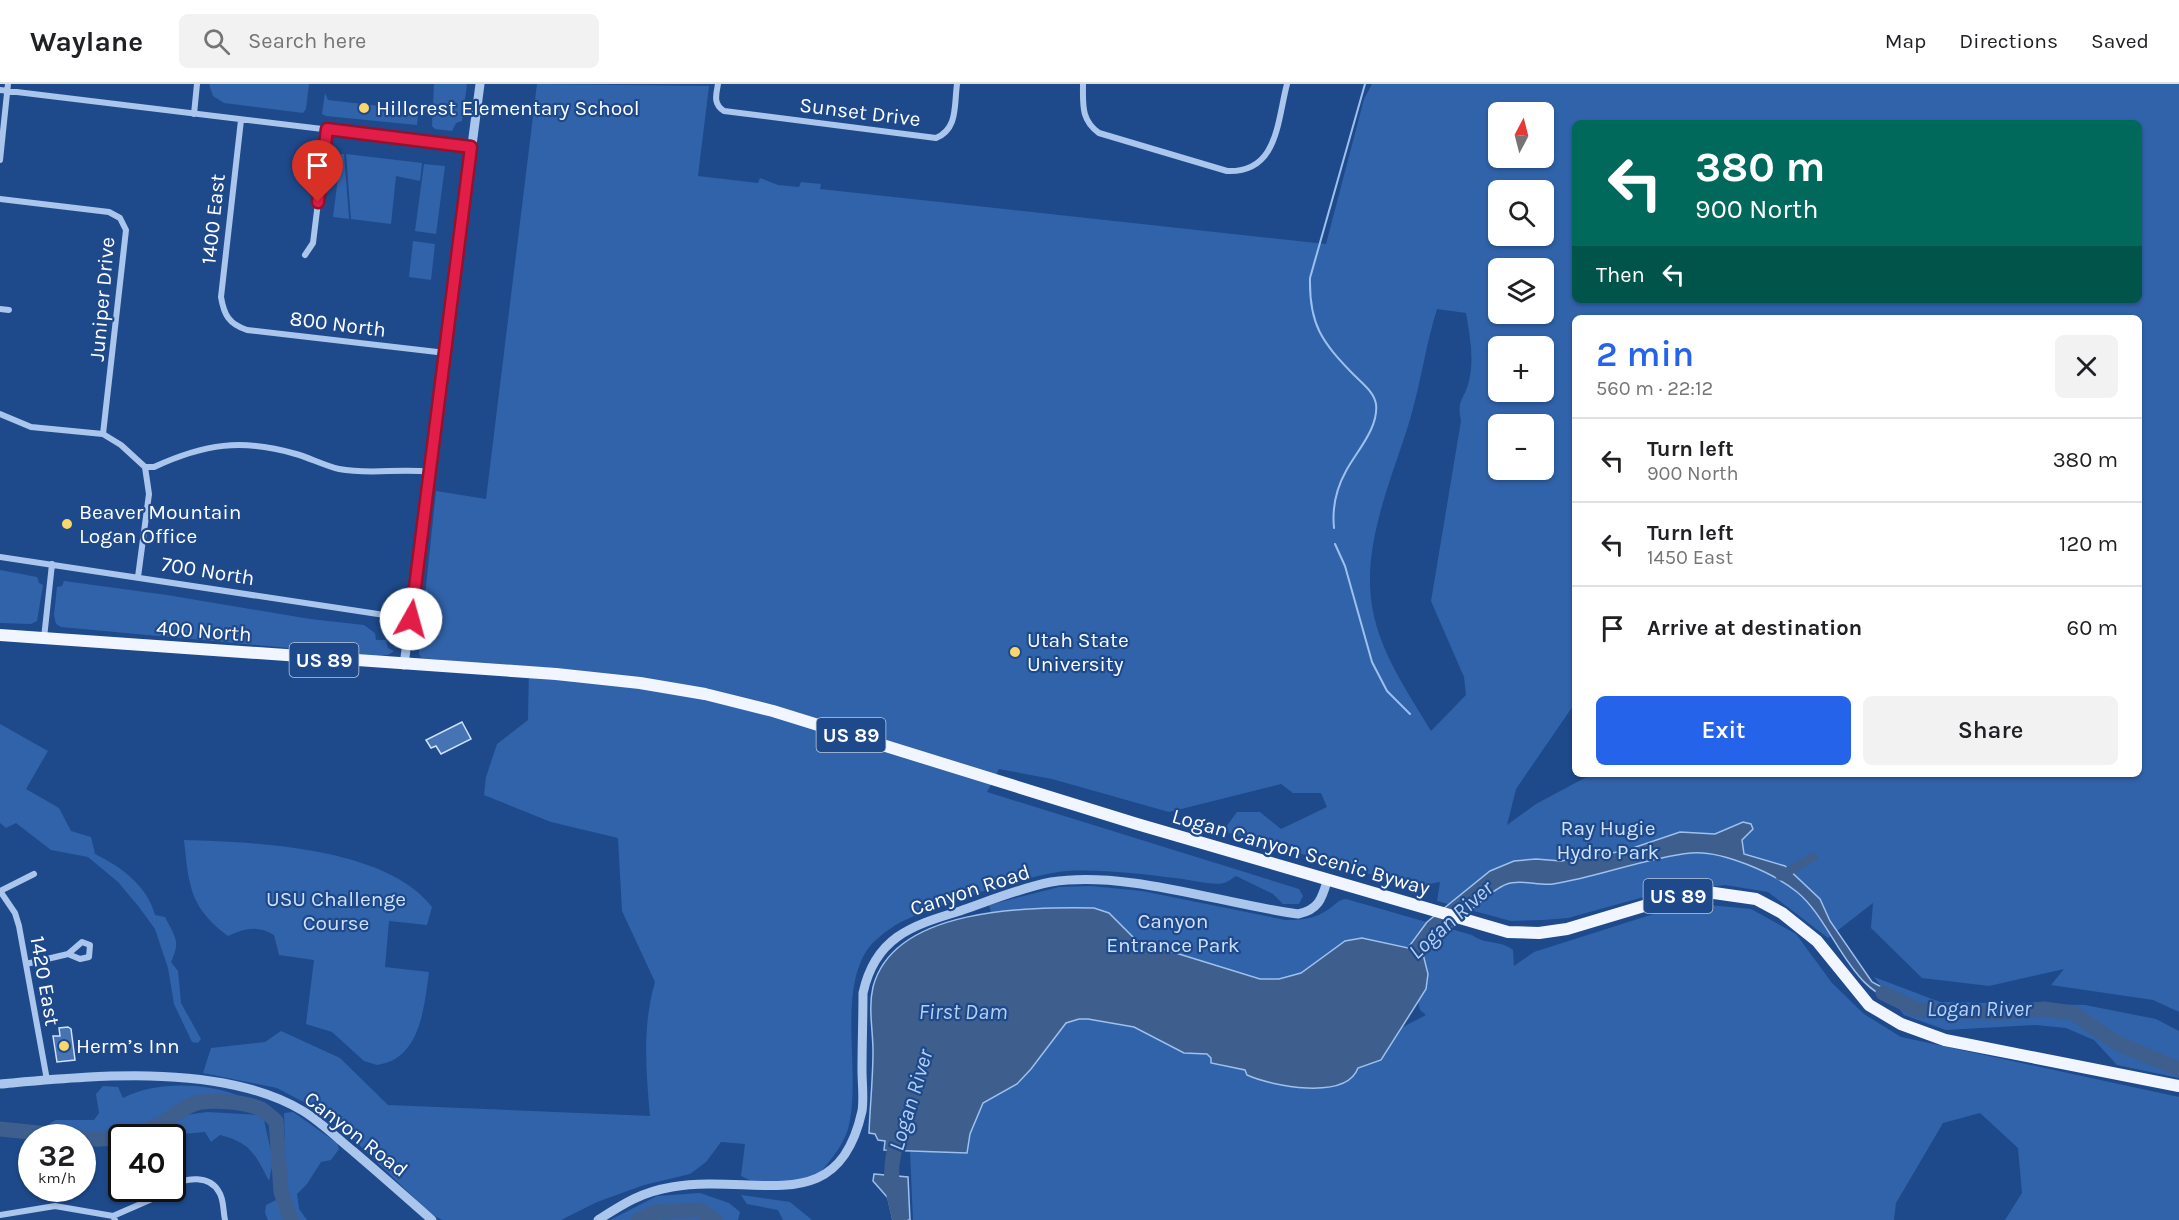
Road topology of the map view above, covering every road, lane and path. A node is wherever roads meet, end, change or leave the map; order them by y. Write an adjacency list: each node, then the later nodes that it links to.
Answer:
1 (197, 84): 8 (street)
2 (480, 84): 11 (street)
3 (718, 84): 4 (street, Sunset Drive)
4 (957, 84)
5 (1083, 84): 6 (street)
6 (1287, 84)
7 (5, 88): 8 (street); 12 (street)
8 (194, 114): 9 (street)
9 (241, 120): 10 (street); 17 (street, 1400 East)
10 (327, 129): 11 (street); 14 (street)
11 (471, 147): 18 (street)
12 (0, 160)
13 (0, 199): 20 (street, Juniper Drive)
14 (305, 255)
15 (0, 309): 16 (street)
16 (9, 310)
17 (229, 320): 18 (street, 800 North)
18 (446, 353): 22 (street)
19 (0, 414): 20 (street)
20 (103, 434): 21 (street)
21 (145, 467): 22 (street); 25 (street)
22 (431, 472): 26 (street)
23 (0, 557): 24 (street, 700 North)
24 (52, 564): 25 (street, 700 North); 28 (street)
25 (138, 577): 26 (street, 700 North)
26 (411, 619): 29 (street)
27 (0, 634): 28 (main road, 400 North / US 89)
28 (44, 638): 29 (main road, 400 North / US 89)
29 (405, 665): 31 (main road, Logan Canyon Scenic Byway / US 89)
30 (34, 874): 32 (street)
31 (1327, 881): 37 (main road, Logan Canyon Scenic Byway / US 89); 39 (street, Canyon Road)
32 (0, 891): 34 (street, 1420 East)
33 (68, 954): 34 (street)
34 (26, 963): 35 (street, 1420 East)
35 (47, 1080): 36 (street, Canyon Road); 45 (street, Canyon Road)
36 (0, 1084)
37 (2179, 1086)
38 (186, 1182): 44 (street)
39 (820, 1189)
40 (796, 1194): 46 (street)
41 (146, 1202): 43 (street)
42 (0, 1215): 43 (street)
43 (114, 1218)
44 (225, 1220)
45 (432, 1220)
46 (598, 1220)

